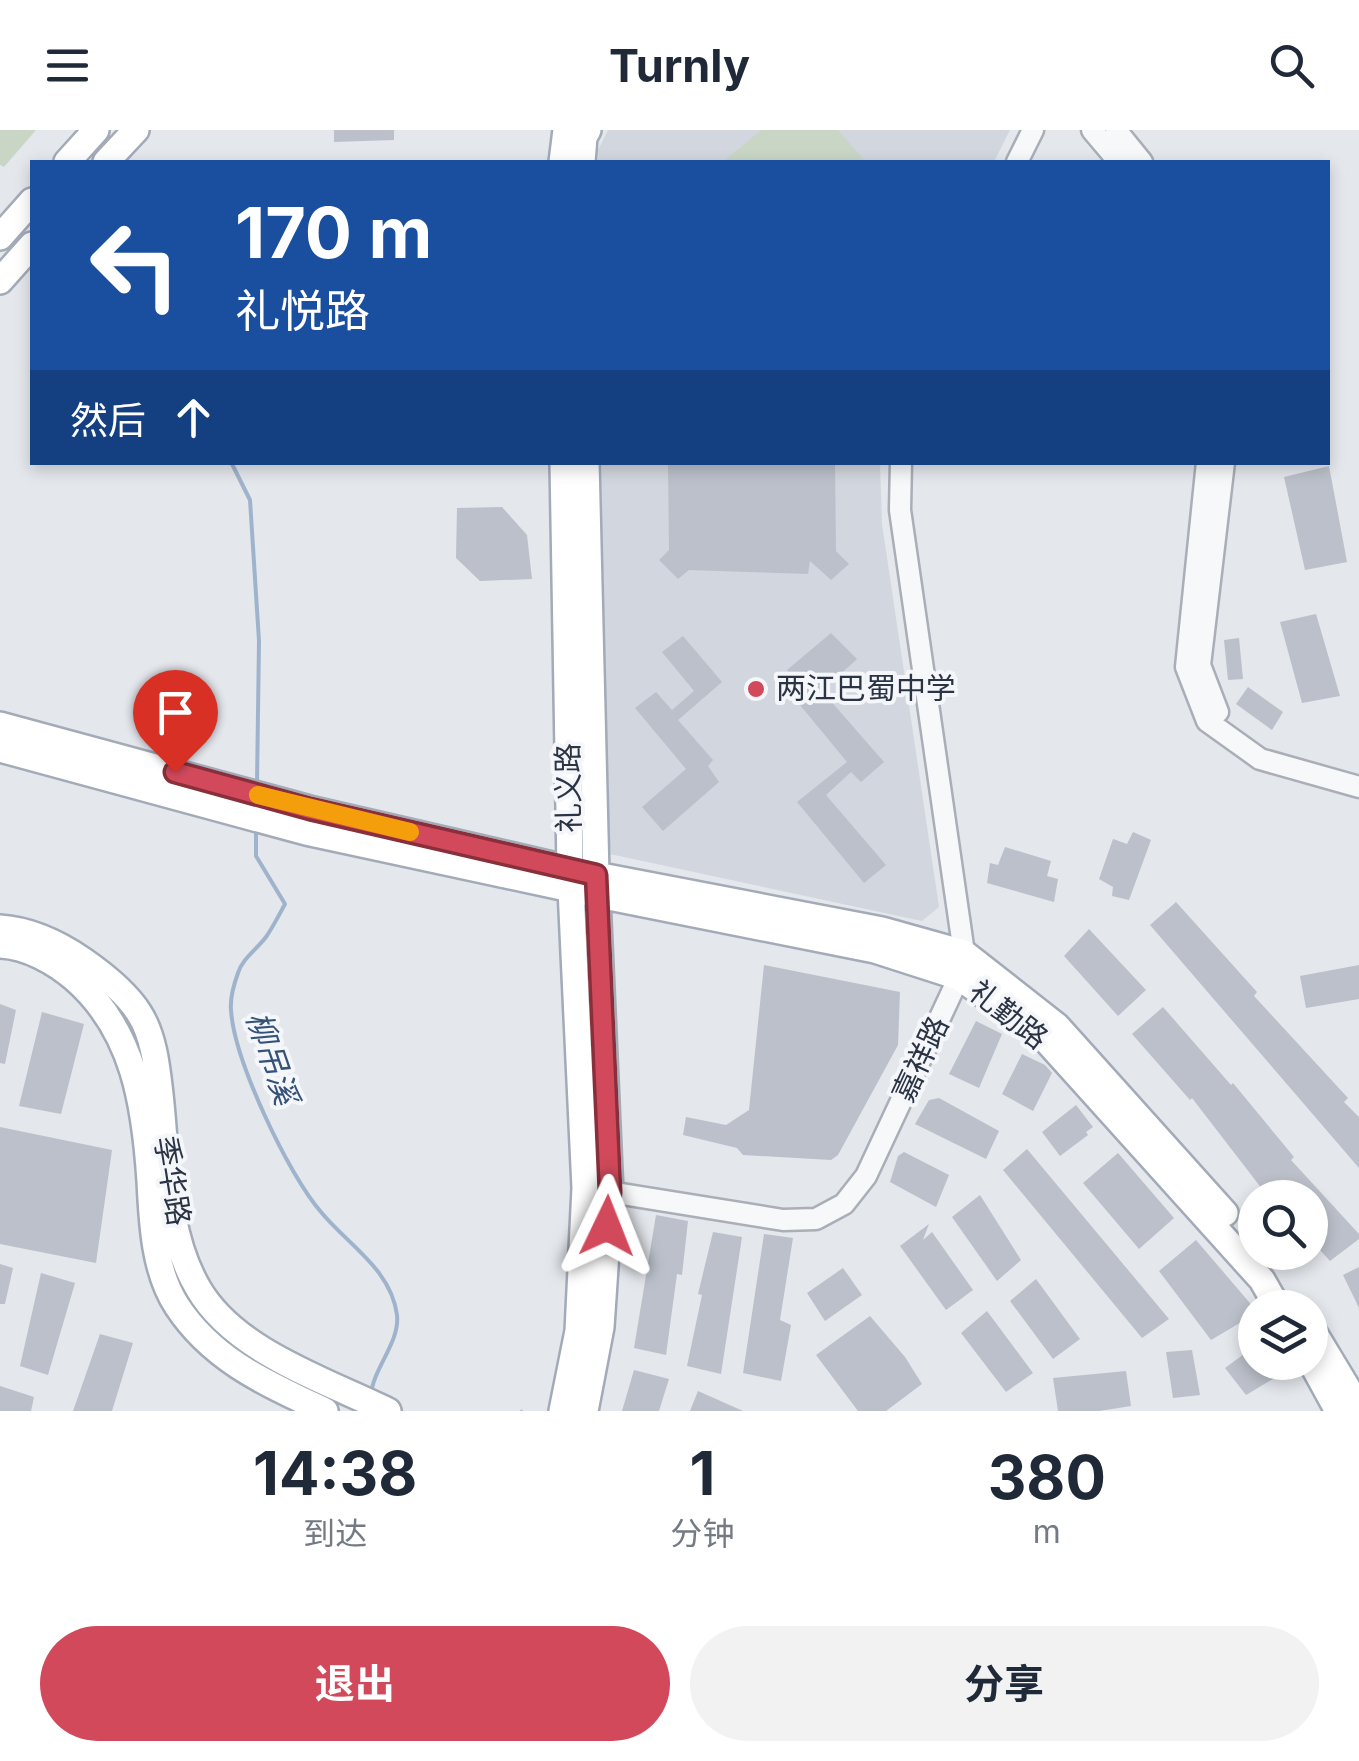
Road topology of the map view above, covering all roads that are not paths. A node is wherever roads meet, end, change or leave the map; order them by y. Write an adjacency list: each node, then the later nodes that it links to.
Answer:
1 (96, 130): 8 (main road)
2 (136, 130): 9 (main road)
3 (566, 130): 10 (main road)
4 (588, 130): 11 (main road)
5 (1033, 130): 12 (street)
6 (1092, 130): 13 (street)
7 (1116, 130): 14 (street)
8 (69, 160)
9 (108, 160)
10 (562, 160)
11 (582, 160)
12 (1018, 160)
13 (1118, 160)
14 (1140, 160)
15 (30, 203): 16 (main road)
16 (0, 237)
17 (30, 246): 18 (main road)
18 (0, 281)
19 (563, 465): 29 (main road, 礼义路)
20 (586, 465): 30 (main road, 礼义路)
21 (901, 465): 33 (street)
22 (1207, 465): 28 (street)
23 (1224, 465): 27 (street)
24 (0, 725): 26 (main road)
25 (0, 750): 26 (main road)
26 (72, 756): 29 (main road, 礼勤路)
27 (1359, 774)
28 (1359, 787)
29 (571, 878): 30 (main road, 礼勤路); 34 (main road, 礼义路)
30 (598, 885): 33 (main road, 礼勤路); 34 (main road, 礼义路)
31 (0, 928): 41 (main road, 季华路)
32 (0, 945): 40 (main road, 季华路)
33 (961, 965): 34 (street, 嘉祥路); 35 (main road, 礼勤路); 36 (main road, 礼勤路)
34 (597, 1190): 42 (main road, 礼义路); 43 (main road, 礼义路)
35 (1238, 1228)
36 (1268, 1290)
37 (1328, 1362): 39 (main road)
38 (1328, 1380): 39 (main road)
39 (1349, 1404)
40 (324, 1411)
41 (388, 1411)
42 (562, 1411)
43 (586, 1411)

